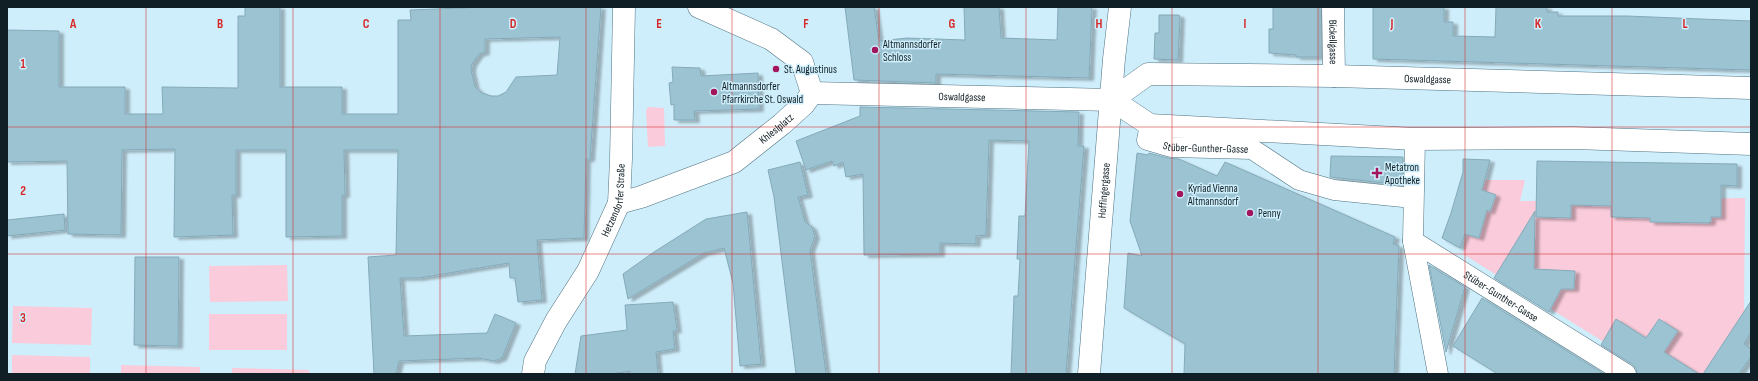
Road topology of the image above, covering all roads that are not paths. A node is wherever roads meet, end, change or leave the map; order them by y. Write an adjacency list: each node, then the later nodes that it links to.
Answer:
1 (624, 7): 13 (street, Hetzendorfer Straße)
2 (699, 7): 7 (street)
3 (1120, 7): 8 (street, Hoffingergasse)
4 (1333, 7): 5 (street, Bickellgasse)
5 (1334, 76): 6 (street, Oswaldgasse); 8 (street, Oswaldgasse)
6 (1751, 88)
7 (812, 93): 8 (street, Oswaldgasse); 13 (street, Khleslplatz)
8 (1112, 100): 9 (street); 16 (street, Hoffingergasse)
9 (1150, 125): 10 (street); 12 (street, Stüber-Gunther-Gasse)
10 (1415, 139): 11 (street); 12 (street)
11 (1751, 144)
12 (1413, 198): 14 (street)
13 (619, 203): 15 (street, Hetzendorfer Straße)
14 (1413, 241): 17 (street); 18 (street, Stüber-Gunther-Gasse)
15 (533, 374)
16 (1089, 374)
17 (1438, 374)
18 (1626, 374)

